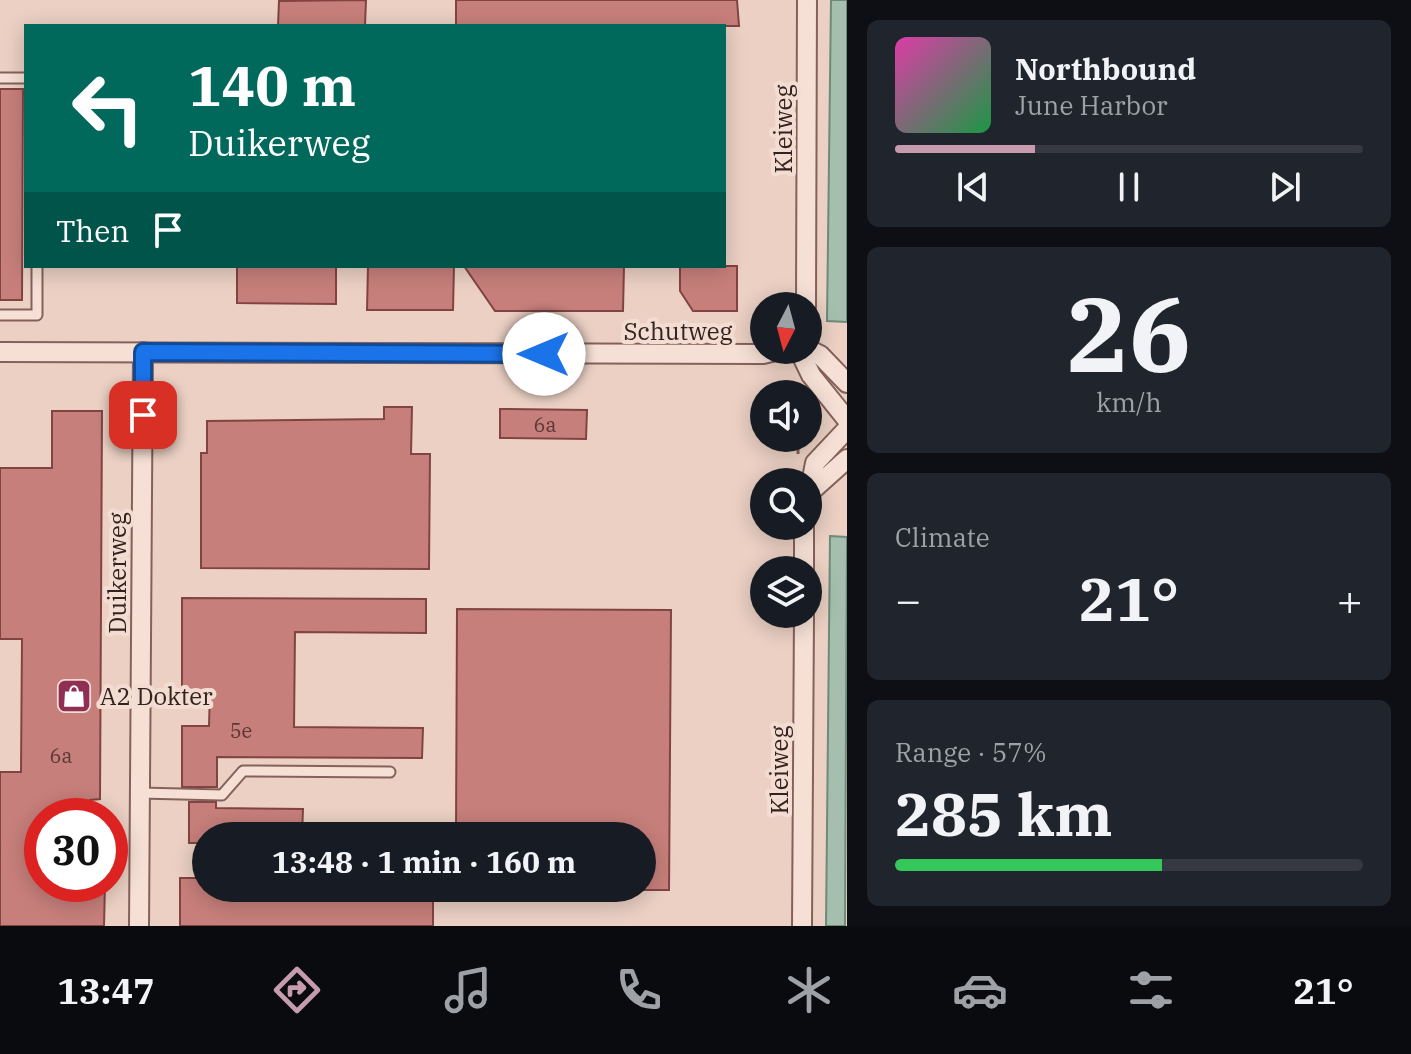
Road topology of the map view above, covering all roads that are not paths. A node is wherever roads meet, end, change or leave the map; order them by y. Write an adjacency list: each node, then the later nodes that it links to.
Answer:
1 (807, 0): 5 (street, Kleiweg)
2 (0, 78): 3 (lane)
3 (24, 78)
4 (37, 268): 6 (lane)
5 (806, 292)
6 (0, 315)
7 (0, 352): 8 (street, Schutweg)
8 (143, 352): 9 (street, Schutweg); 20 (street, Duikerweg)
9 (750, 354)
10 (822, 357): 12 (street)
11 (806, 364): 13 (street)
12 (847, 383)
13 (847, 420)
14 (847, 429): 16 (street)
15 (847, 459): 17 (street)
16 (814, 468)
17 (822, 483)
18 (804, 628): 22 (street, Kleiweg)
19 (390, 772): 20 (lane)
20 (140, 793): 21 (street, Duikerweg)
21 (139, 926)
22 (802, 926)

